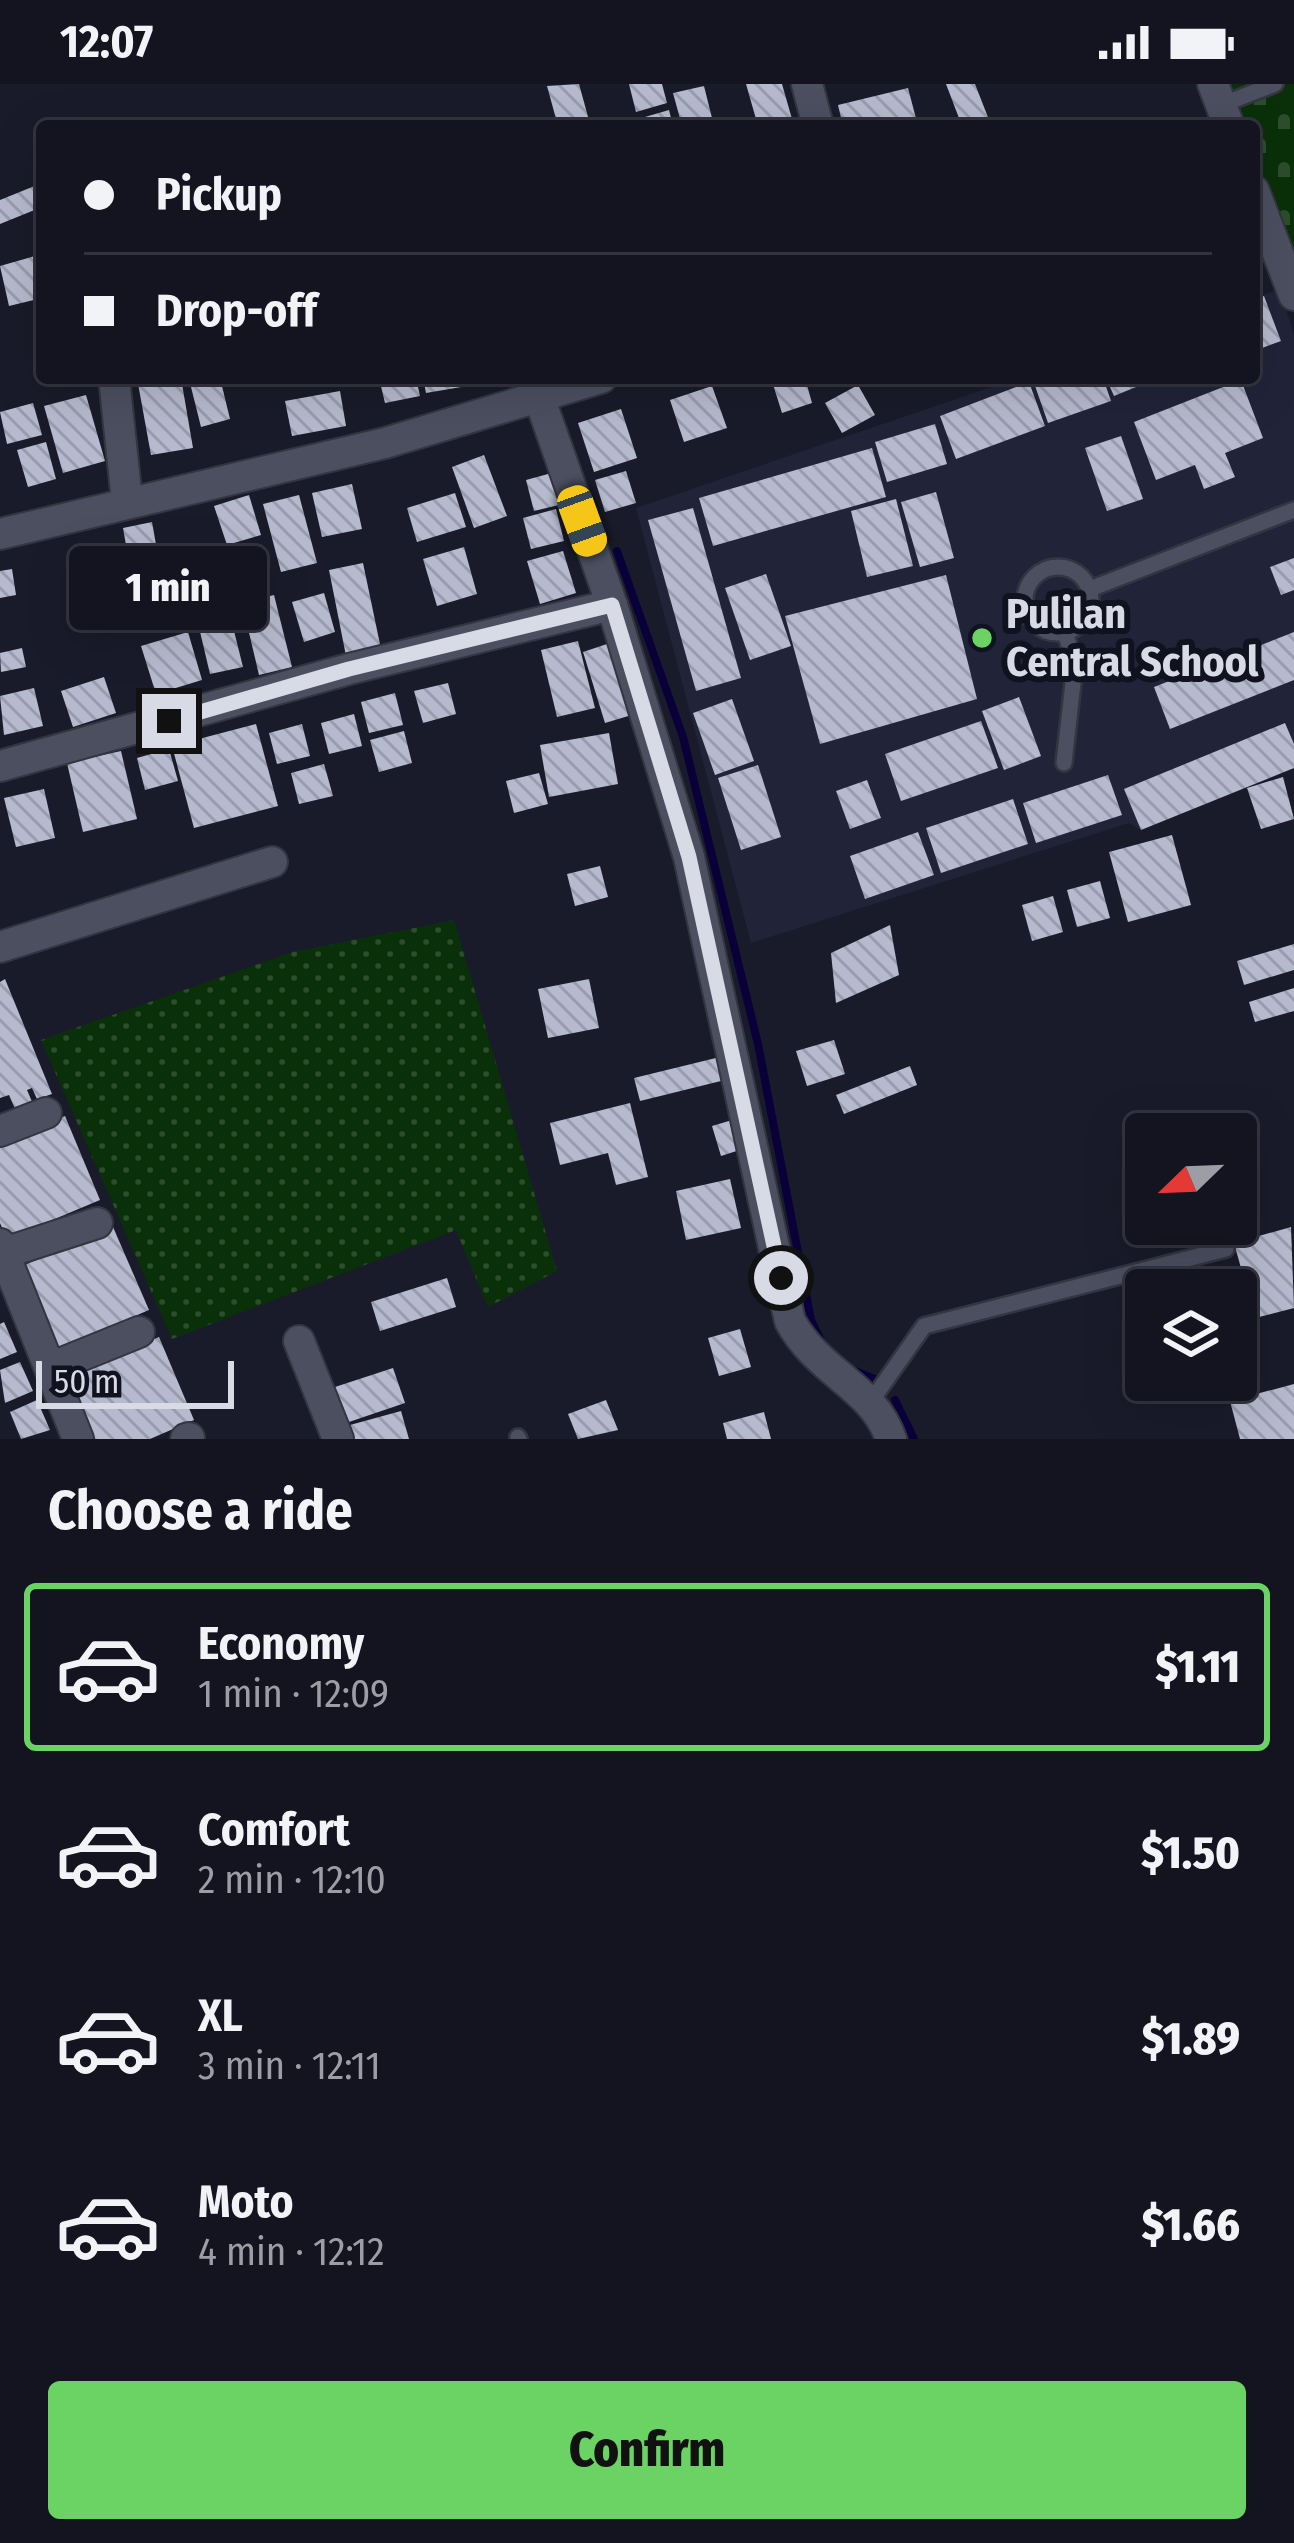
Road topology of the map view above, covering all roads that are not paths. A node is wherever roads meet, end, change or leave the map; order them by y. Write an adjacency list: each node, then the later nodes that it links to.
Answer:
1 (807, 84): 4 (street)
2 (1275, 84): 3 (lane)
3 (1221, 105)
4 (816, 120)
5 (1260, 226): 6 (street)
6 (1266, 260): 7 (street)
7 (1294, 295)
8 (115, 384): 11 (street)
9 (577, 384): 10 (street)
10 (538, 394): 11 (street); 15 (street)
11 (127, 502): 13 (street)
12 (1294, 510): 14 (lane)
13 (0, 534)
14 (1090, 590): 16 (lane); 16 (lane)
15 (612, 605): 18 (street); 29 (street)
16 (1064, 632): 17 (lane)
17 (1064, 763)
18 (0, 766)
19 (272, 862): 20 (street)
20 (0, 947)
21 (46, 1113): 22 (street)
22 (0, 1131)
23 (98, 1223): 24 (street)
24 (2, 1248): 28 (street)
25 (1226, 1249): 29 (lane)
26 (139, 1332): 28 (street)
27 (299, 1341): 31 (street)
28 (50, 1368): 30 (street)
29 (872, 1400): 32 (street)
30 (78, 1439)
31 (338, 1439)
32 (890, 1439)

